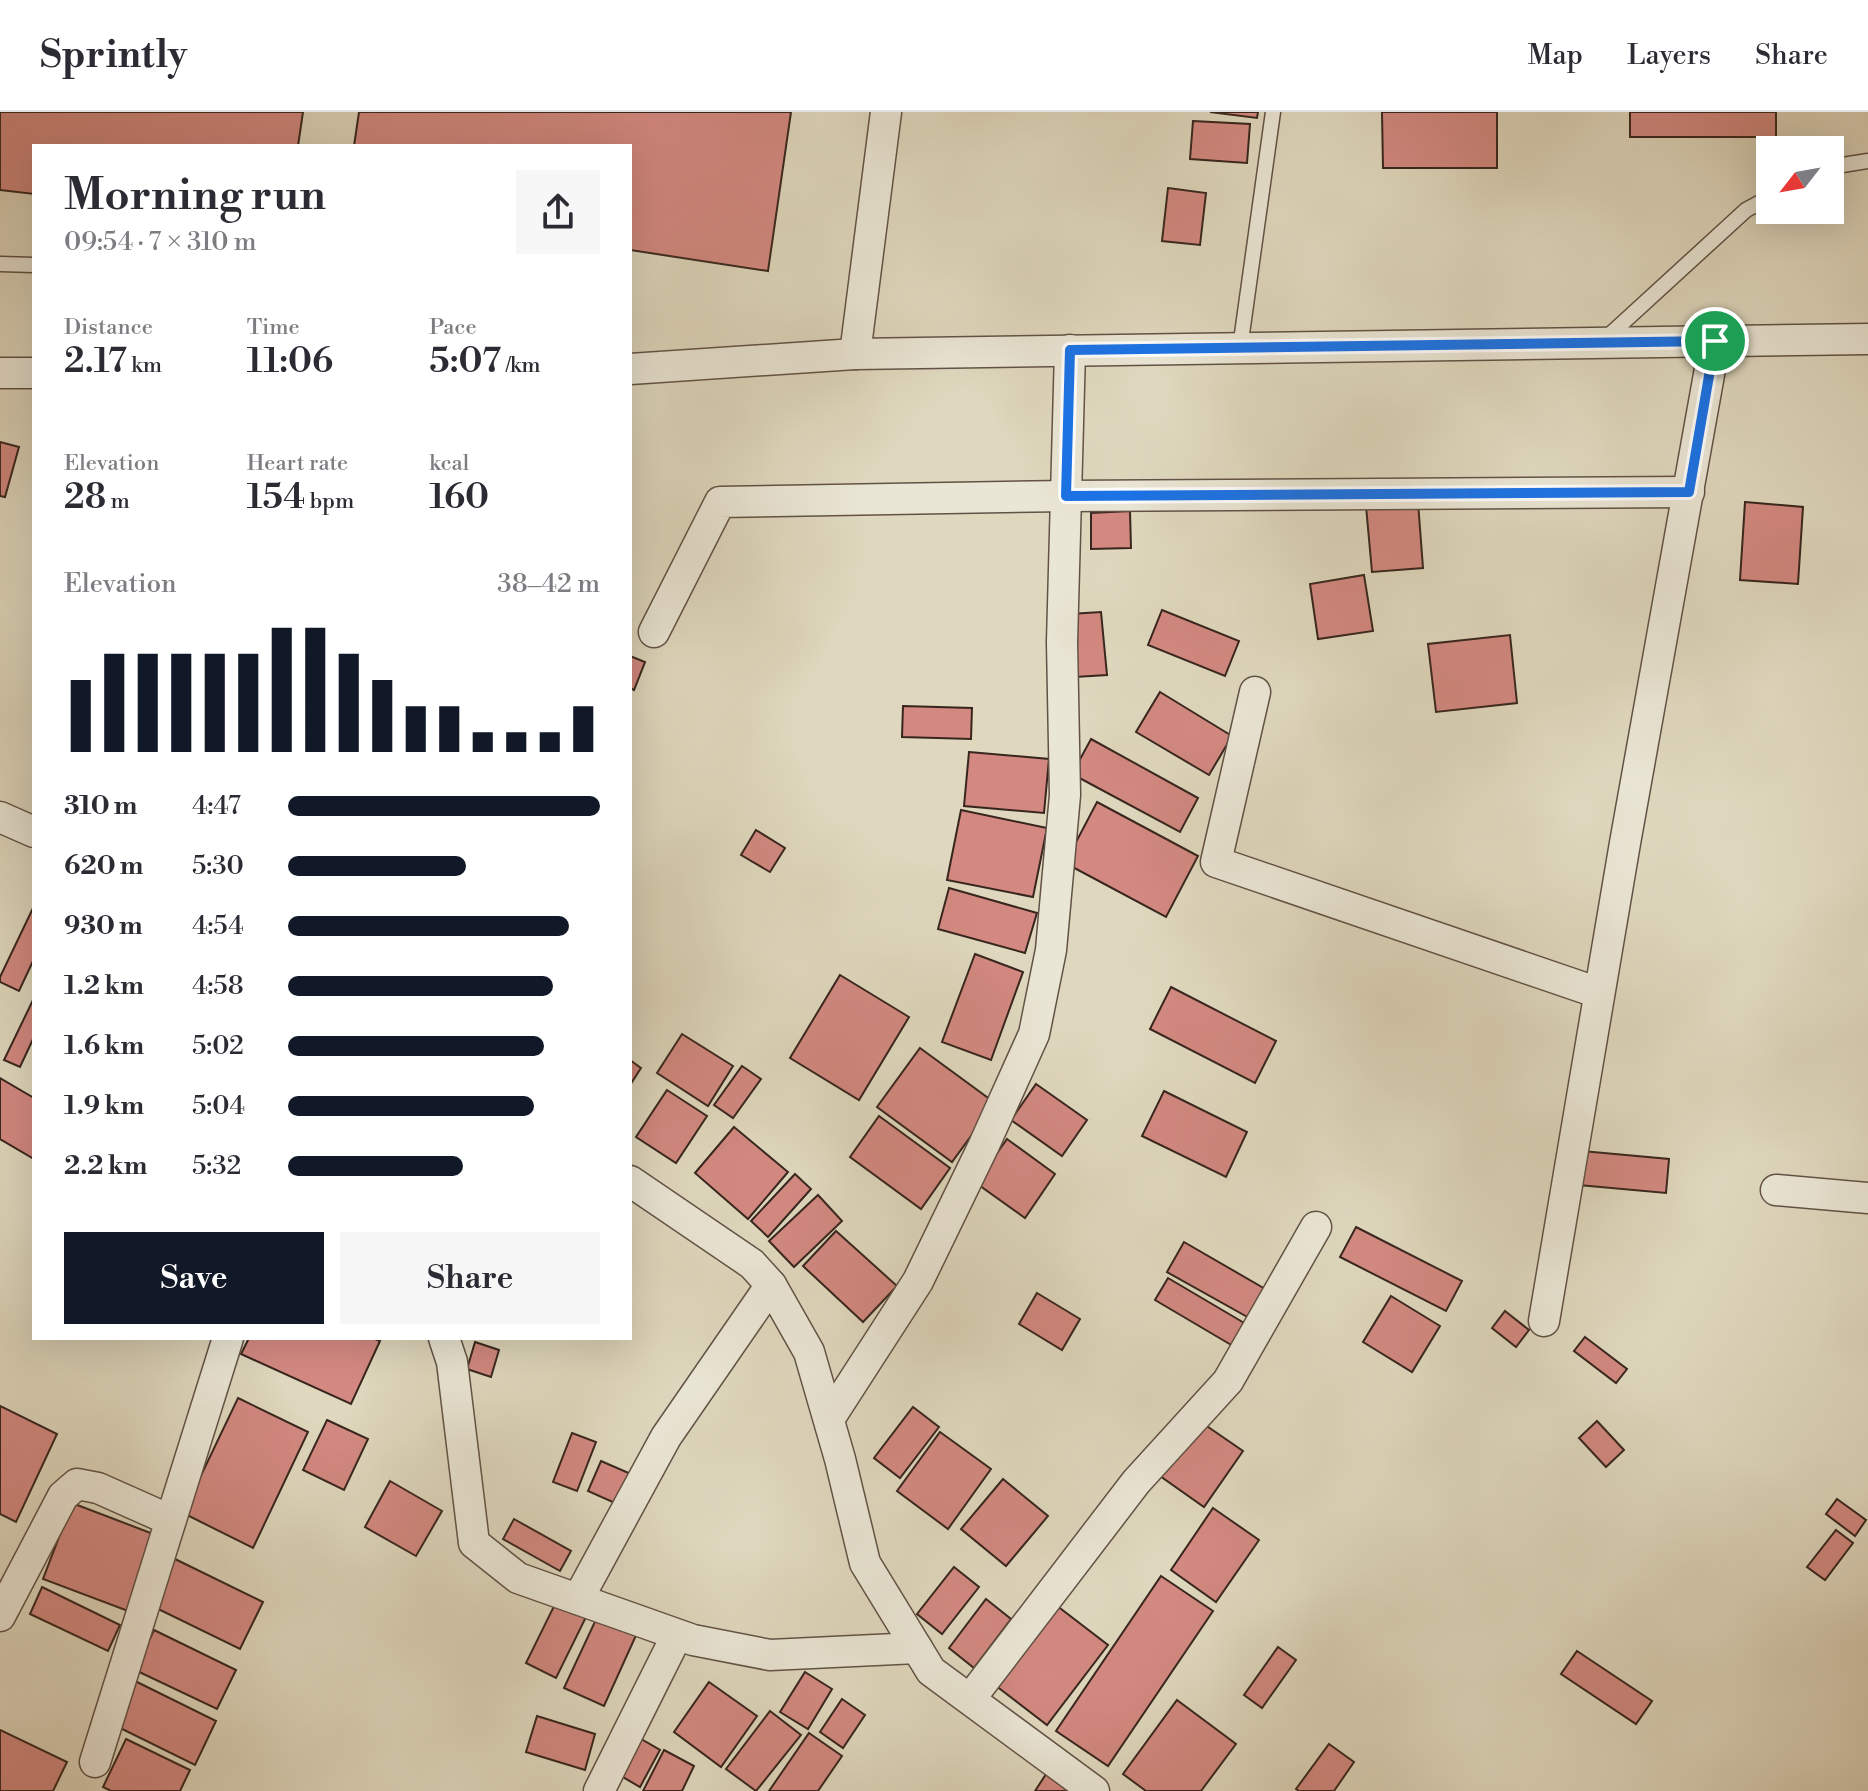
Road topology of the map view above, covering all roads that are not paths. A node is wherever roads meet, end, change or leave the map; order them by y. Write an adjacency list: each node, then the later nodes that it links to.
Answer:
1 (886, 112): 13 (street)
2 (1273, 112): 11 (lane)
3 (1868, 161): 4 (lane)
4 (1844, 165)
5 (1756, 205): 10 (lane)
6 (0, 264): 7 (lane)
7 (32, 265)
8 (1868, 339): 9 (street)
9 (1715, 341): 10 (street); 17 (street)
10 (1601, 343): 11 (street)
11 (1240, 348): 12 (street)
12 (1070, 350): 13 (street); 18 (street)
13 (855, 354): 14 (street)
14 (632, 369)
15 (0, 373): 16 (street)
16 (32, 373)
17 (1689, 492): 18 (street); 23 (street)
18 (1066, 496): 19 (street); 32 (street)
19 (654, 632)
20 (1255, 692): 23 (street)
21 (0, 817): 22 (street)
22 (32, 831)
23 (1599, 993): 29 (street)
24 (632, 1182): 28 (street)
25 (1776, 1190): 26 (street)
26 (1868, 1198)
27 (1316, 1227): 38 (street)
28 (771, 1285): 32 (street); 34 (street)
29 (1544, 1321)
30 (227, 1340): 33 (street)
31 (445, 1340): 34 (street)
32 (829, 1419): 37 (street)
33 (170, 1520): 35 (street); 39 (street)
34 (578, 1599): 36 (street)
35 (0, 1616)
36 (677, 1635): 37 (street); 40 (street)
37 (917, 1648): 38 (street)
38 (970, 1699): 41 (street)
39 (95, 1762)
40 (599, 1791)
41 (1094, 1791)

